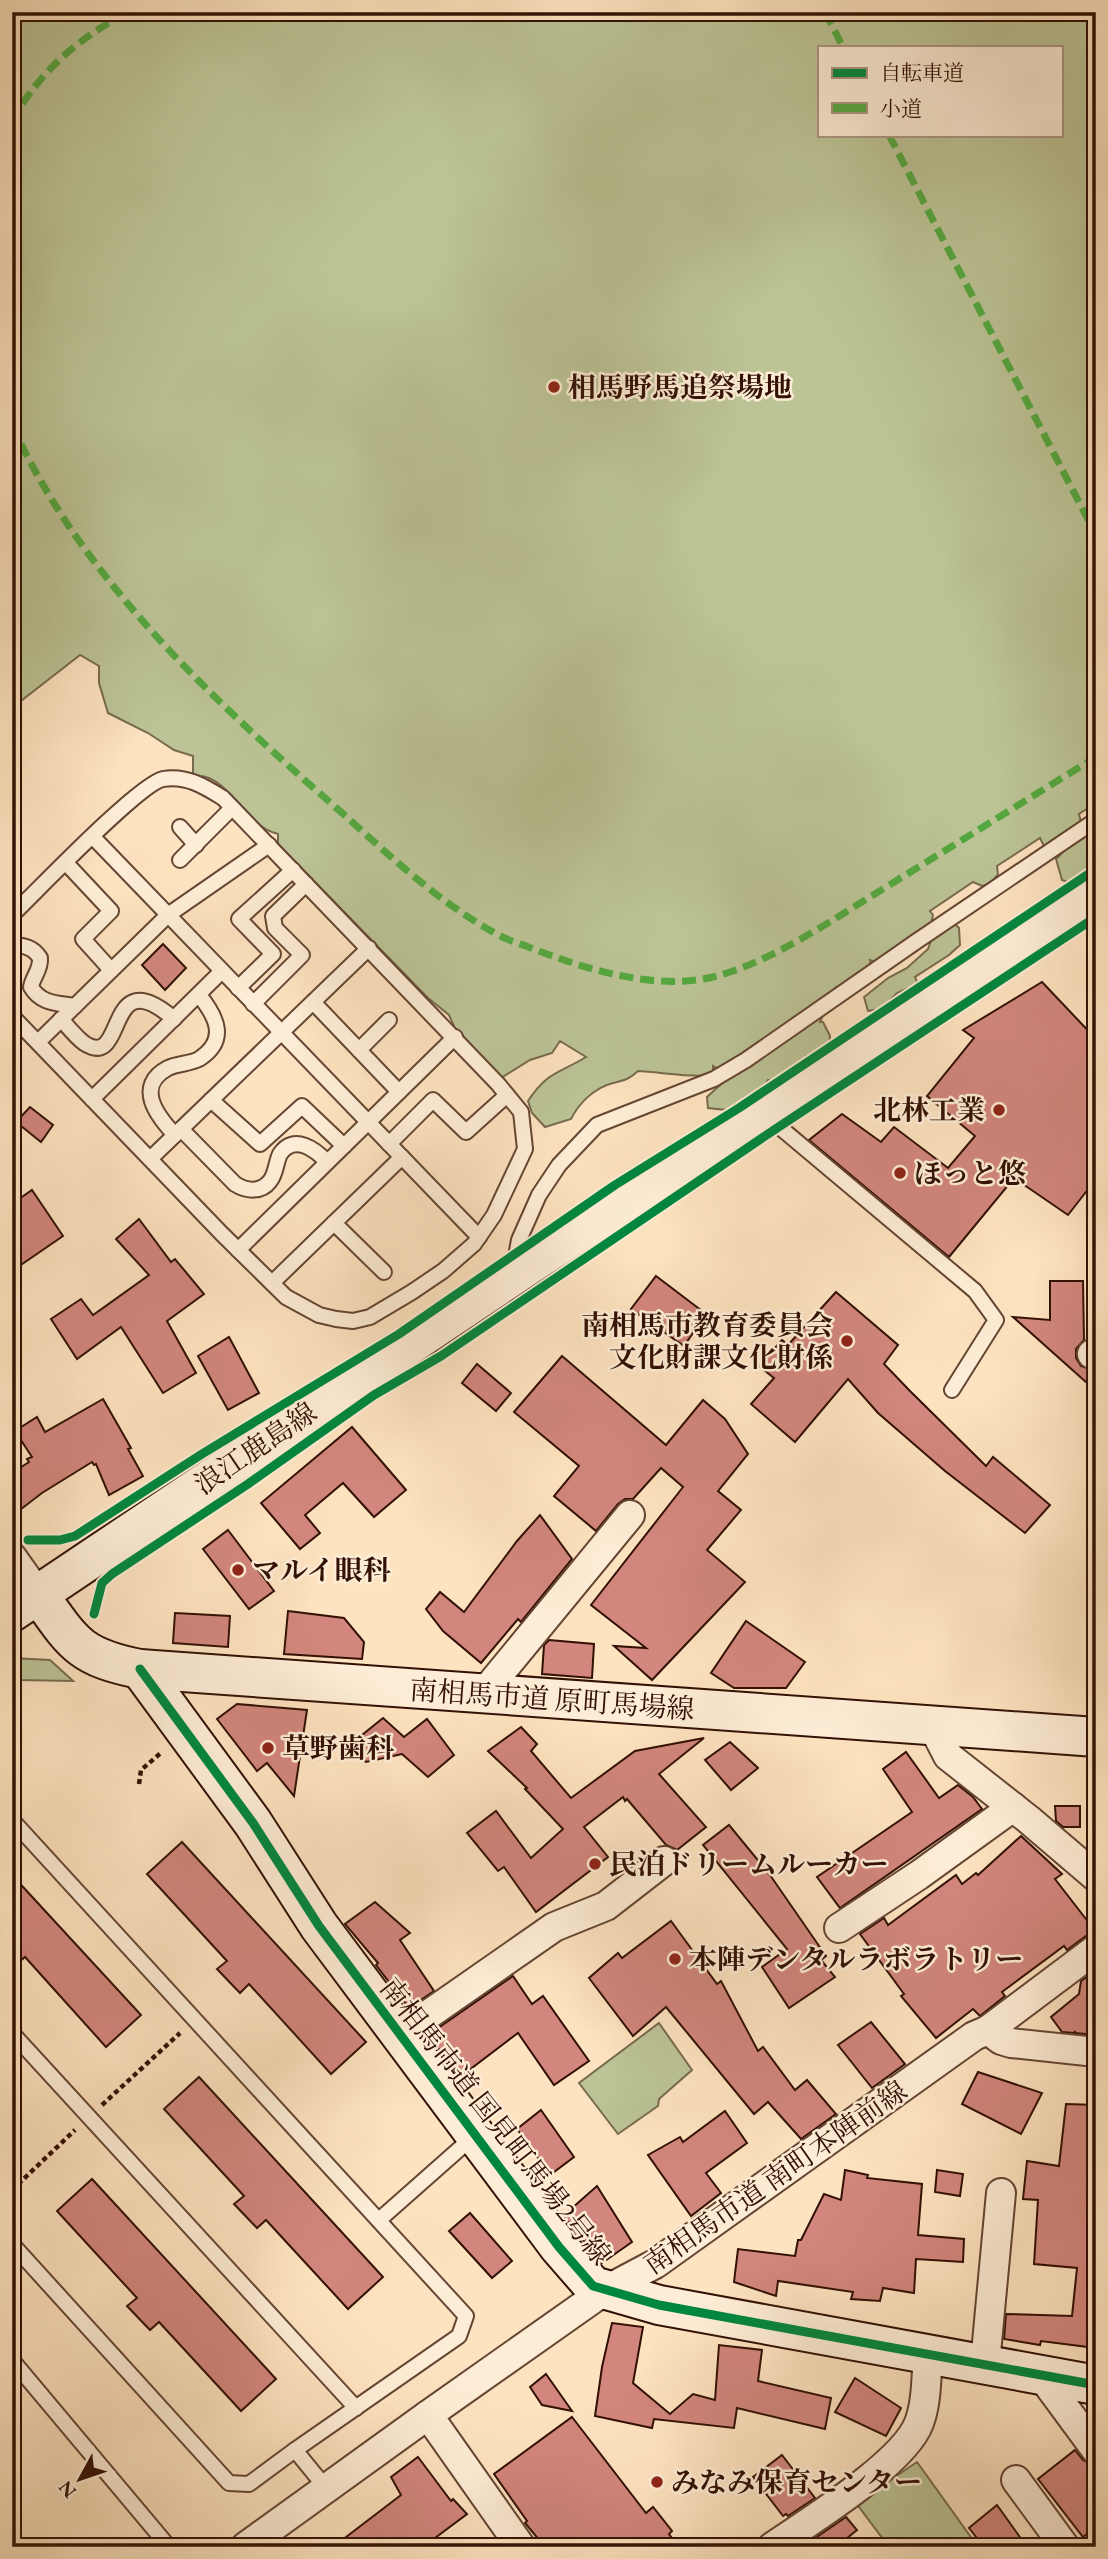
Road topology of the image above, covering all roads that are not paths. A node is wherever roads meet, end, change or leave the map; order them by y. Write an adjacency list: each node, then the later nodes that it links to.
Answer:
1 (232, 808): 4 (lane); 5 (lane); 6 (lane)
2 (1096, 820): 47 (lane)
3 (180, 827): 5 (lane)
4 (93, 837): 8 (lane); 13 (lane)
5 (196, 845): 7 (lane)
6 (269, 845): 9 (lane); 13 (lane)
7 (180, 860)
8 (66, 863): 12 (lane); 16 (lane)
9 (293, 870): 10 (lane); 18 (lane)
10 (306, 884): 15 (lane); 21 (lane)
11 (1096, 894): 35 (street, 浪江鹿島線)
12 (12, 915)
13 (168, 915): 16 (lane); 17 (lane)
14 (12, 946): 22 (lane)
15 (369, 948): 20 (lane); 28 (lane)
16 (111, 970): 22 (lane)
17 (222, 971): 18 (lane); 19 (lane)
18 (238, 988): 21 (lane)
19 (199, 995): 25 (lane); 37 (lane)
20 (313, 1002): 27 (lane); 30 (lane)
21 (253, 1004): 27 (lane)
22 (75, 1006): 24 (lane)
23 (12, 1016): 29 (lane)
24 (61, 1019): 25 (lane); 29 (lane)
25 (174, 1019): 33 (lane)
26 (389, 1020): 30 (lane)
27 (282, 1032): 34 (lane); 36 (lane)
28 (455, 1037): 31 (lane); 32 (lane)
29 (38, 1042): 33 (lane)
30 (359, 1050): 31 (lane)
31 (399, 1092): 36 (lane)
32 (507, 1096): 38 (lane); 44 (lane)
33 (93, 1099): 41 (lane)
34 (211, 1100): 37 (lane); 39 (lane)
35 (762, 1113): 47 (street, 浪江鹿島線); 49 (lane)
36 (368, 1122): 38 (lane); 39 (lane)
37 (178, 1132): 41 (lane); 42 (lane)
38 (389, 1144): 40 (lane)
39 (344, 1146): 42 (lane)
40 (402, 1157): 43 (lane); 44 (lane)
41 (150, 1159): 45 (lane)
42 (327, 1162): 45 (lane)
43 (334, 1223): 46 (lane); 48 (lane)
44 (479, 1237): 48 (lane)
45 (238, 1250): 48 (lane)
46 (384, 1272)
47 (514, 1275): 52 (street, 浪江鹿島線)
48 (272, 1283)
49 (952, 1390)
50 (630, 1516): 54 (street)
51 (12, 1557): 52 (street)
52 (25, 1603): 53 (street, 南相馬市道 原町馬場線)
53 (140, 1669): 54 (street, 南相馬市道 原町馬場線); 65 (street, 南相馬市道 国見町馬場2号線)
54 (483, 1693): 55 (street, 南相馬市道 原町馬場線)
55 (932, 1725): 56 (street, 南相馬市道 原町馬場線); 57 (street)
56 (1096, 1737)
57 (1013, 1807): 60 (street); 61 (street)
58 (12, 1820): 69 (lane)
59 (664, 1861): 65 (street)
60 (1096, 1877)
61 (839, 1928)
62 (1096, 1949): 63 (street, 南相馬市道 南町本陣前線)
63 (988, 2030): 66 (street); 71 (street, 南相馬市道 南町本陣前線)
64 (12, 2033): 77 (lane)
65 (399, 2035): 67 (street, 南相馬市道 国見町馬場2号線)
66 (1096, 2052)
67 (474, 2136): 69 (lane); 71 (street, 南相馬市道 国見町馬場2号線)
68 (1001, 2193): 74 (street)
69 (379, 2220): 77 (lane)
70 (12, 2244): 79 (lane)
71 (604, 2291): 72 (street, 南相馬市道 国見町馬場2号線); 78 (street, 南相馬市道 南町本陣前線)
72 (928, 2354): 74 (street, 南相馬市道 国見町馬場2号線); 83 (street)
73 (12, 2360): 85 (lane)
74 (985, 2364): 75 (street, 南相馬市道 国見町馬場2号線)
75 (1040, 2374): 76 (street, 南相馬市道 国見町馬場2号線); 80 (street)
76 (1096, 2385)
77 (356, 2408): 79 (lane)
78 (428, 2415): 82 (street, 南相馬市道 南町本陣前線); 86 (street)
79 (295, 2450): 82 (lane)
80 (1096, 2450)
81 (1016, 2480): 87 (street)
82 (326, 2488): 84 (street, 南相馬市道 南町本陣前線)
83 (785, 2543)
84 (249, 2546)
85 (169, 2547)
86 (521, 2547)
87 (1065, 2547)

